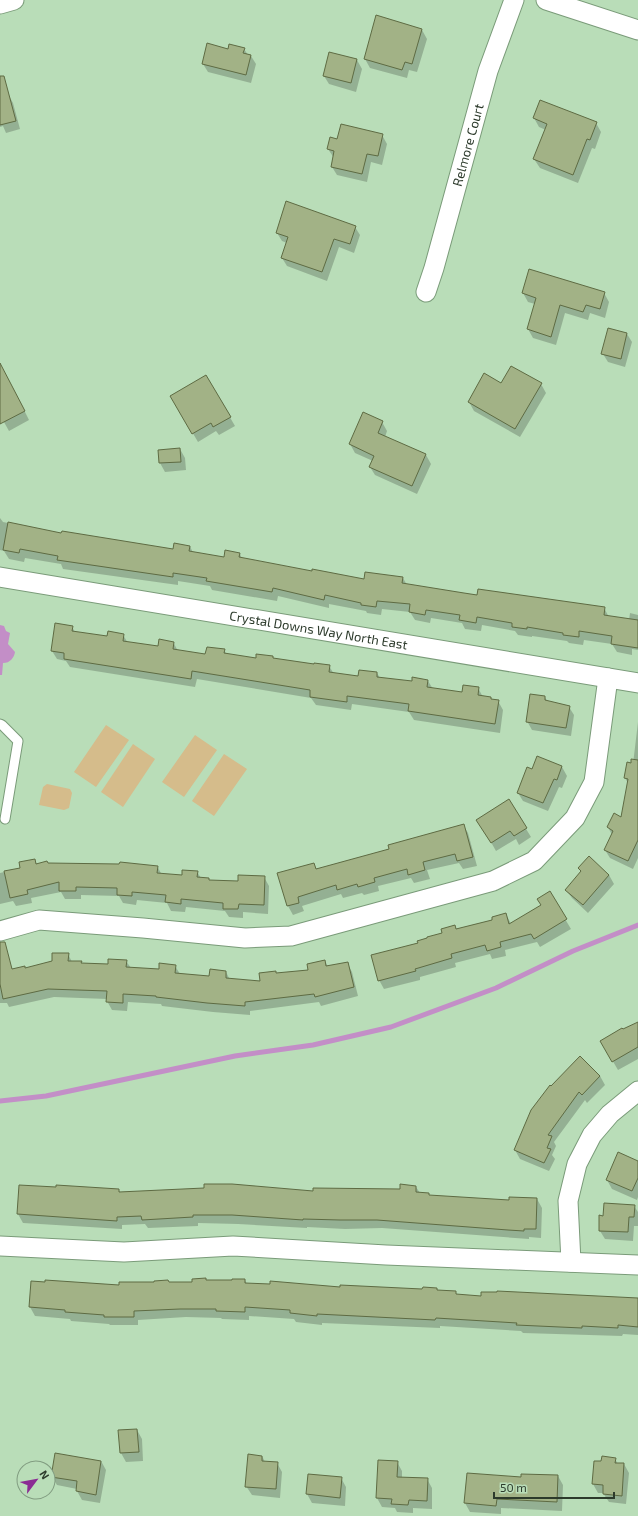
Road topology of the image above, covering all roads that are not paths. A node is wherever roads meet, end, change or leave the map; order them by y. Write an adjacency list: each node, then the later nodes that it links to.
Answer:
1 (14, 0): 4 (street)
2 (514, 0): 6 (street, Relmore Court)
3 (546, 0): 5 (street)
4 (0, 4)
5 (638, 30)
6 (426, 292)
7 (0, 577): 8 (street, Crystal Downs Way North East)
8 (608, 678): 9 (street, Crystal Downs Way North East); 12 (street)
9 (638, 683)
10 (0, 724): 11 (lane)
11 (5, 819)
12 (0, 931)
13 (638, 1092): 15 (street)
14 (0, 1246): 15 (street)
15 (571, 1262): 16 (street)
16 (638, 1265)

